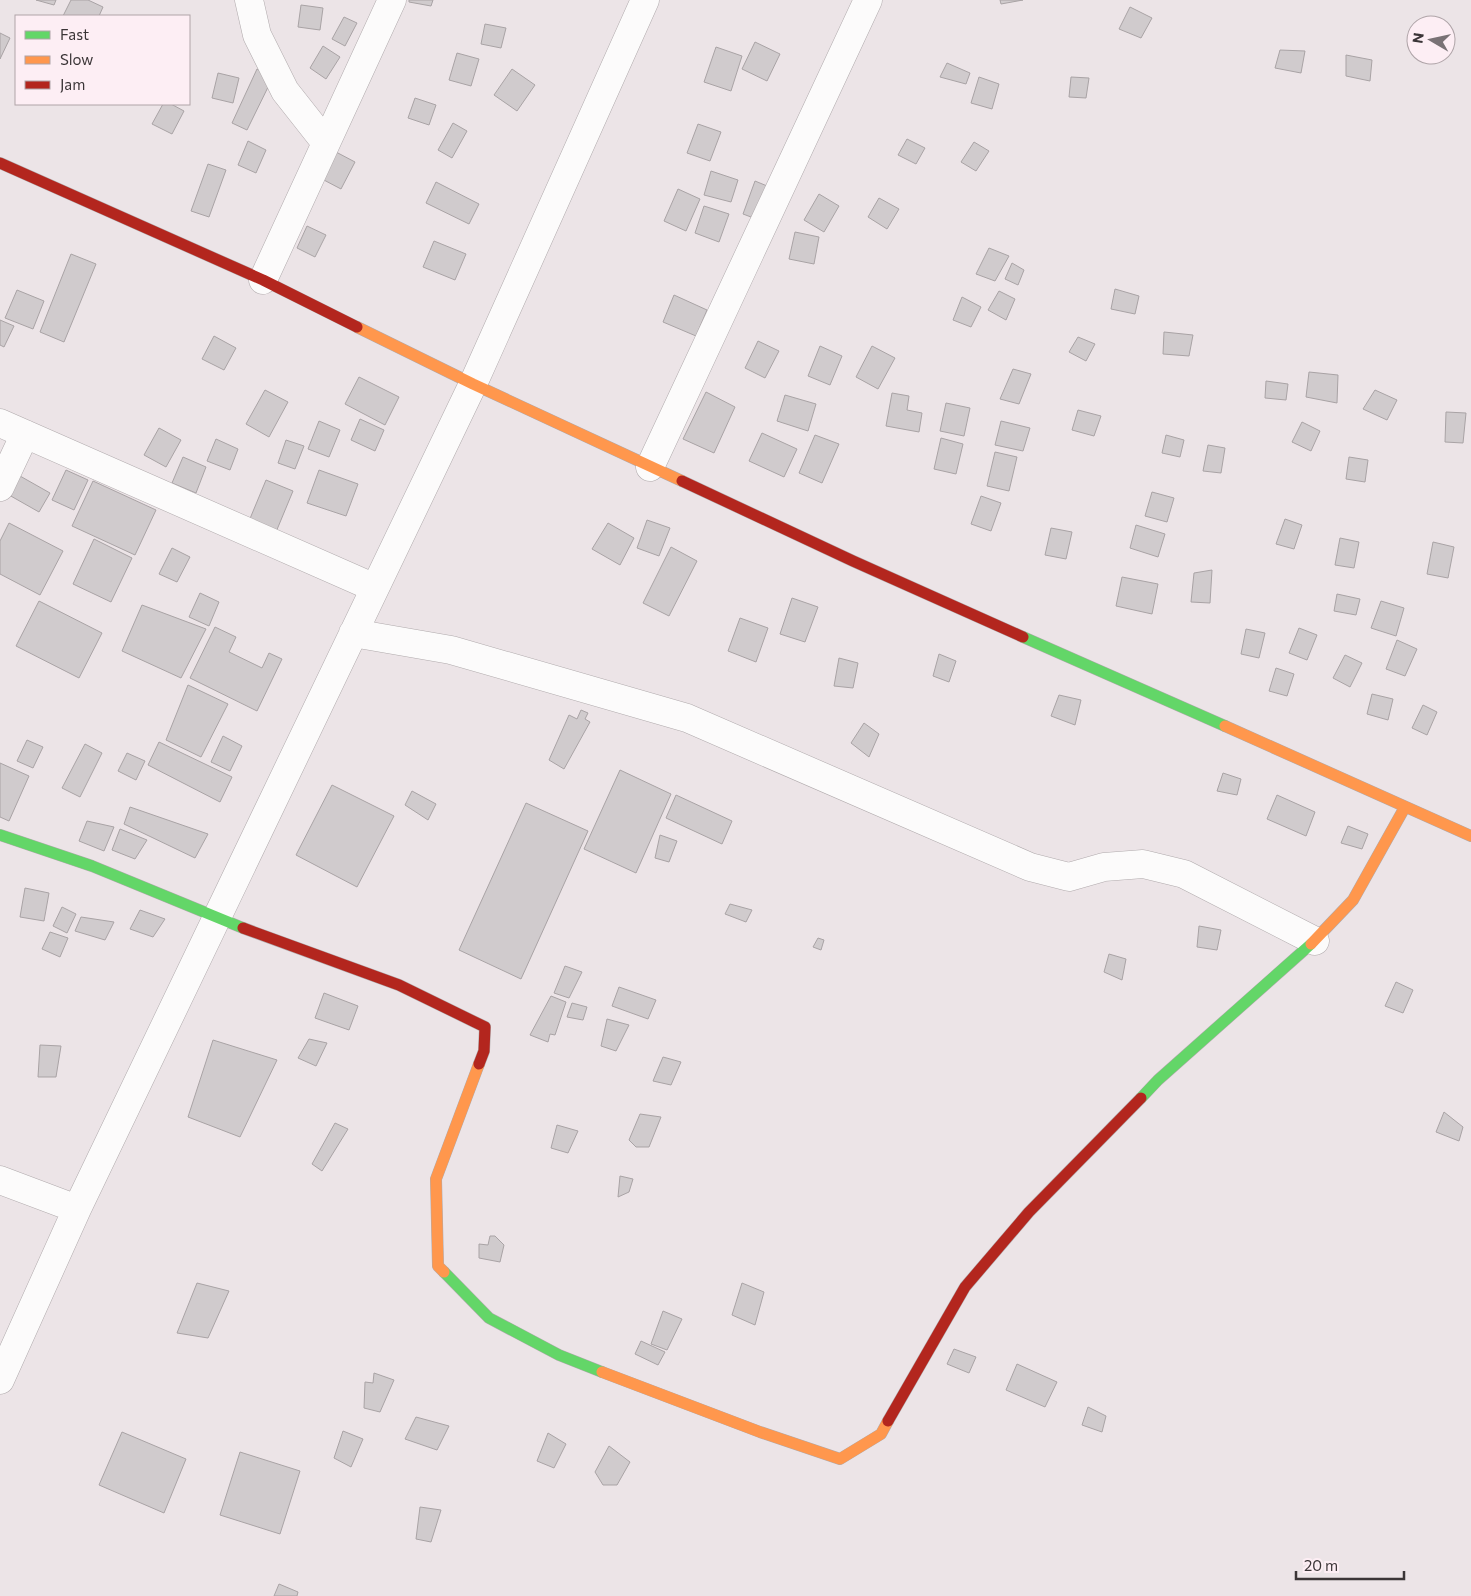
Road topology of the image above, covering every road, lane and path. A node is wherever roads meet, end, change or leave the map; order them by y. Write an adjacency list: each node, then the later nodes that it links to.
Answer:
1 (249, 0): 5 (street)
2 (392, 0): 5 (street)
3 (645, 0): 8 (street)
4 (868, 0): 11 (street)
5 (326, 143): 7 (street)
6 (0, 163): 7 (street)
7 (263, 280): 8 (street)
8 (473, 384): 11 (street); 13 (street)
9 (0, 423): 10 (street)
10 (25, 434): 12 (street); 13 (street)
11 (650, 466): 15 (street)
12 (0, 487)
13 (375, 588): 14 (street)
14 (353, 633): 18 (street); 19 (street)
15 (1405, 807): 17 (street); 19 (street)
16 (0, 836): 18 (street)
17 (1471, 836)
18 (216, 918): 19 (street); 21 (street)
19 (1315, 941)
20 (0, 1180): 21 (street)
21 (77, 1209): 22 (street)
22 (0, 1380)

